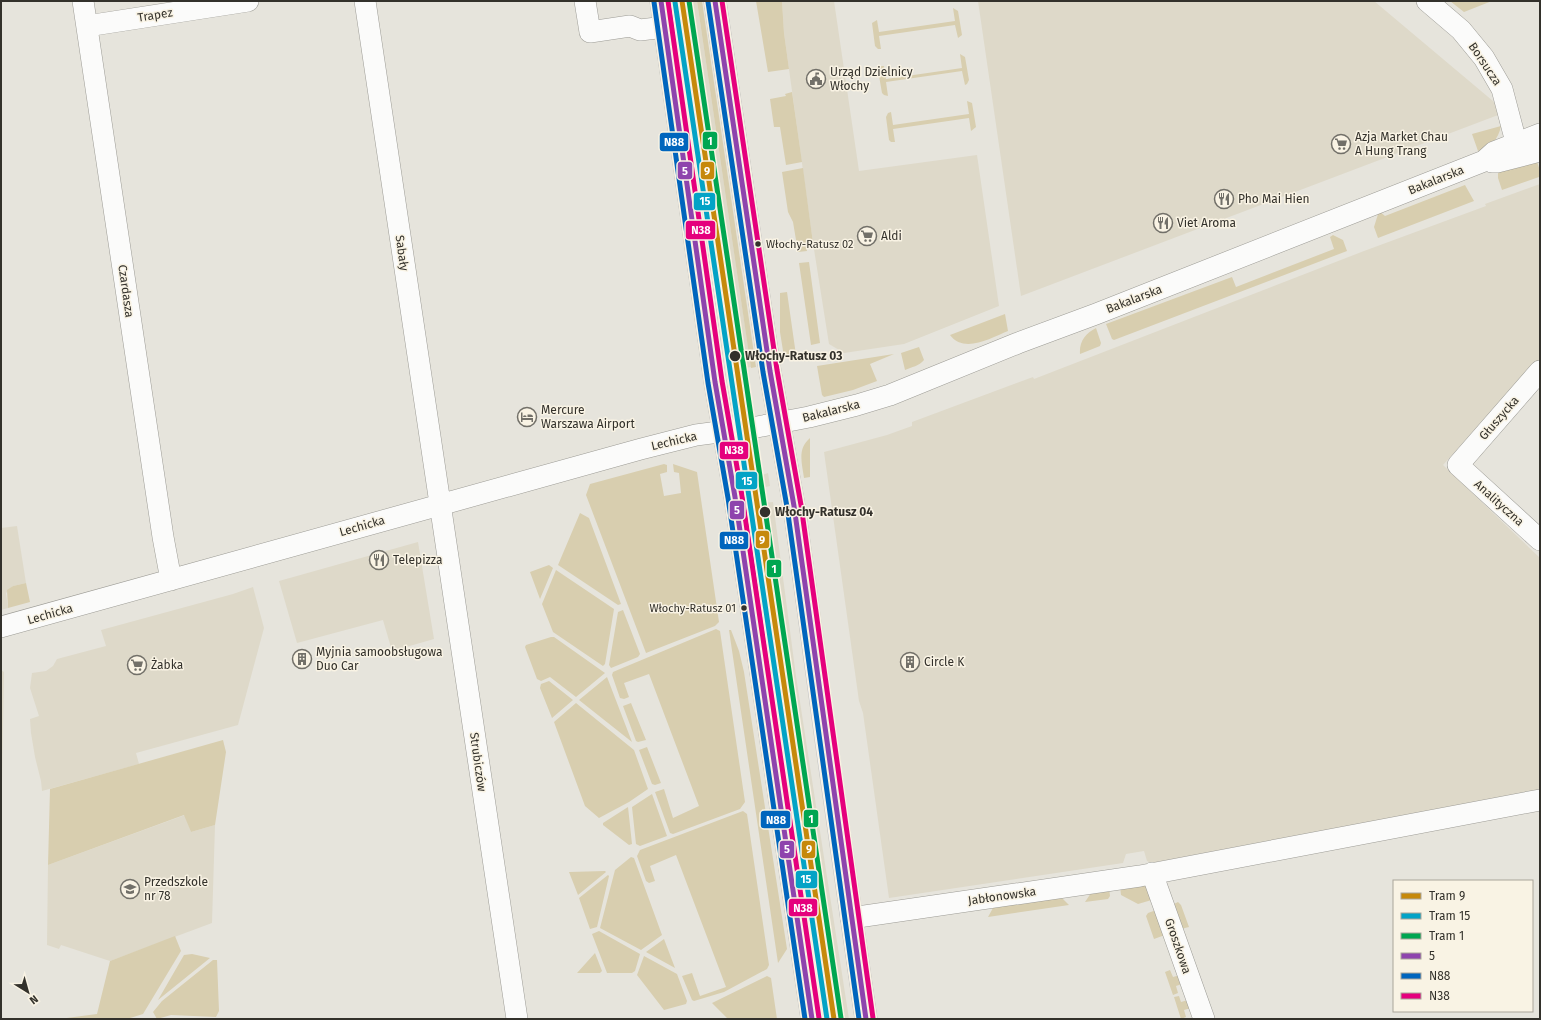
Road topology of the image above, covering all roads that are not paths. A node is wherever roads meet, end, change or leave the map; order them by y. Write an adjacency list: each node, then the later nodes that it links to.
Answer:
1 (83, 1): 8 (street, Czardasza)
2 (248, 1): 8 (street, Trapez)
3 (365, 1): 18 (street, Sabały)
4 (585, 1): 9 (street)
5 (661, 1): 9 (main road)
6 (715, 1): 15 (main road)
7 (1427, 1): 11 (street, Borsucza)
8 (87, 26): 20 (street, Czardasza)
9 (665, 27): 16 (main road)
10 (1540, 134): 11 (street, Bakalarska)
11 (1516, 142): 13 (street, Bakalarska)
12 (1540, 151): 13 (street, Bakalarska)
13 (1484, 161): 15 (street, Bakalarska)
14 (1540, 371): 17 (street, Głuszycka)
15 (780, 423): 16 (street, Bakalarska); 24 (main road)
16 (724, 431): 18 (street, Lechicka); 26 (main road)
17 (1458, 465): 19 (street, Analityczna)
18 (440, 505): 20 (street, Lechicka); 25 (street, Strubiczów)
19 (1540, 540)
20 (171, 580): 21 (street, Lechicka)
21 (1, 627)
22 (1540, 800): 23 (street, Jabłonowska)
23 (1152, 873): 24 (street, Jabłonowska); 28 (street, Groszkowa)
24 (851, 918): 27 (main road)
25 (517, 1019)
26 (812, 1019)
27 (866, 1019)
28 (1204, 1019)

